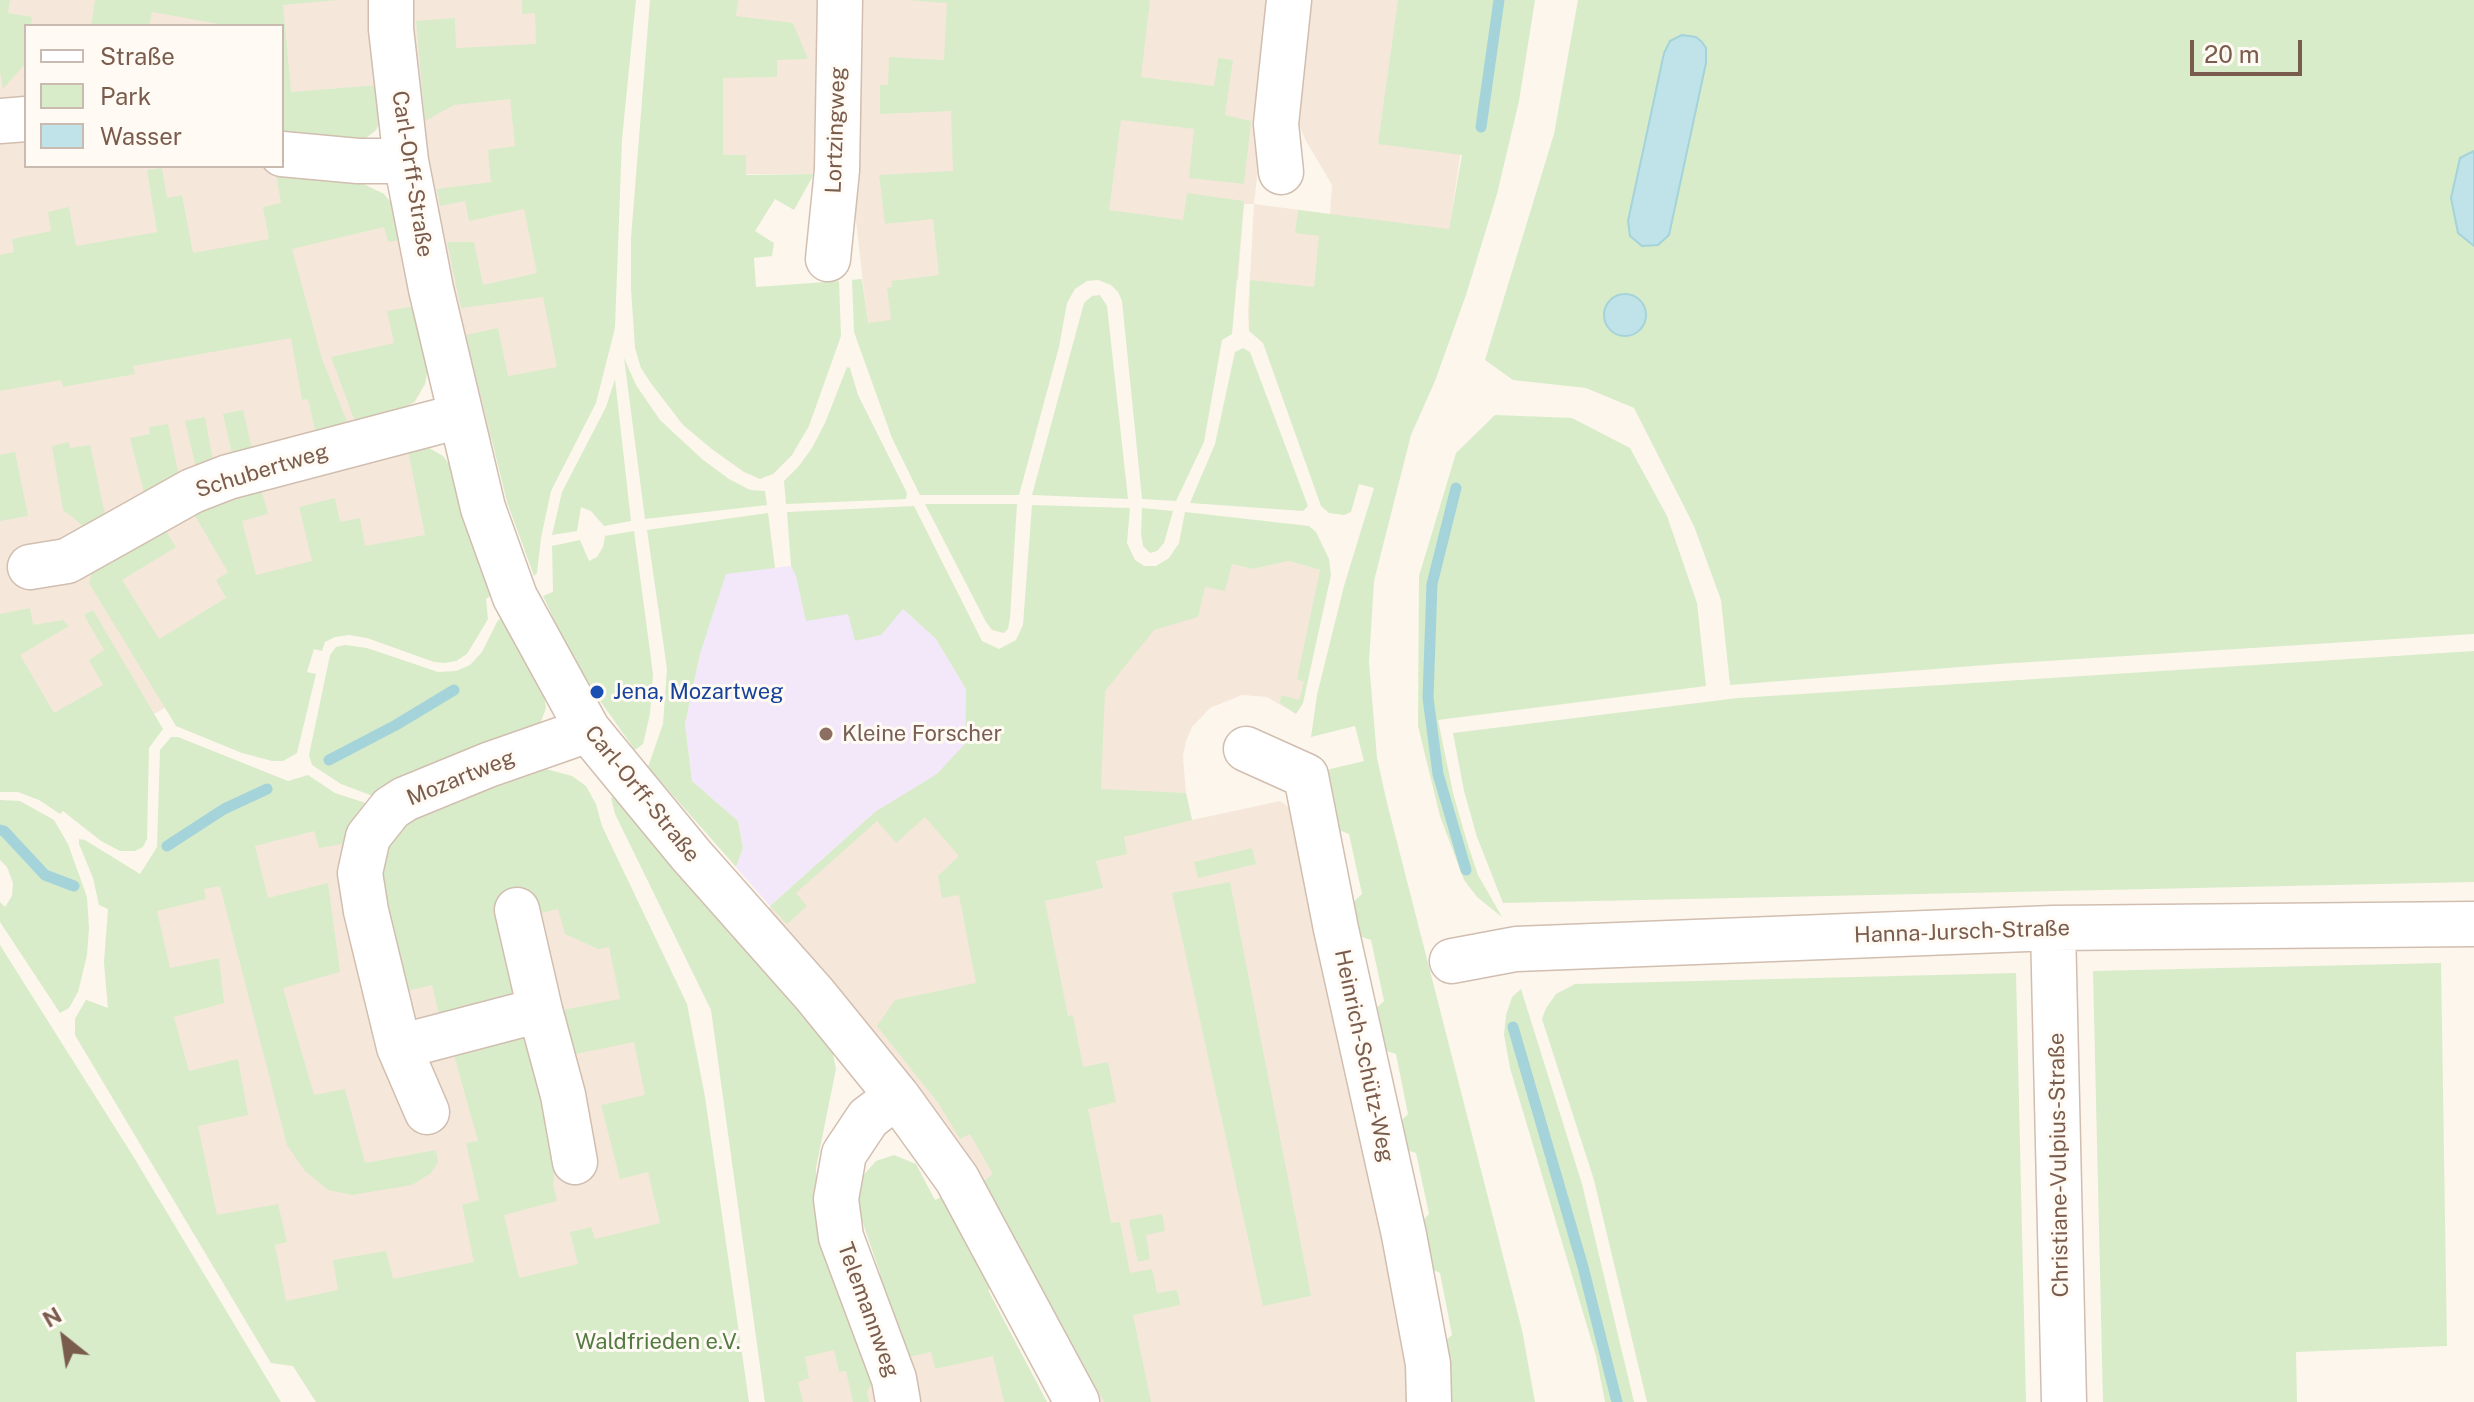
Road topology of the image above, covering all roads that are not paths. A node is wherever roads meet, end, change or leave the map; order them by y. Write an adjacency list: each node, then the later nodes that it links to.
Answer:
1 (391, 0): 7 (street, Carl-Orff-Straße)
2 (840, 0): 9 (street, Lortzingweg)
3 (1289, 0): 8 (street)
4 (24, 119): 5 (street)
5 (0, 121)
6 (284, 154): 7 (street)
7 (406, 161): 10 (street, Carl-Orff-Straße)
8 (1281, 172)
9 (828, 259)
10 (460, 416): 11 (street, Schubertweg); 12 (street, Carl-Orff-Straße)
11 (30, 567)
12 (588, 730): 19 (street, Mozartweg); 20 (street, Carl-Orff-Straße)
13 (1246, 749): 25 (street, Heinrich-Schütz-Weg)
14 (517, 910): 18 (street)
15 (2474, 924): 16 (street, Hanna-Jursch-Straße)
16 (2053, 928): 17 (street, Hanna-Jursch-Straße); 26 (street, Christiane-Vulpius-Straße)
17 (1452, 961)
18 (540, 1010): 19 (street); 22 (street)
19 (399, 1047): 21 (street, Mozartweg)
20 (897, 1096): 23 (street, Telemannweg); 24 (street, Carl-Orff-Straße)
21 (427, 1112)
22 (575, 1162)
23 (898, 1402)
24 (1077, 1402)
25 (1429, 1402)
26 (2064, 1402)

